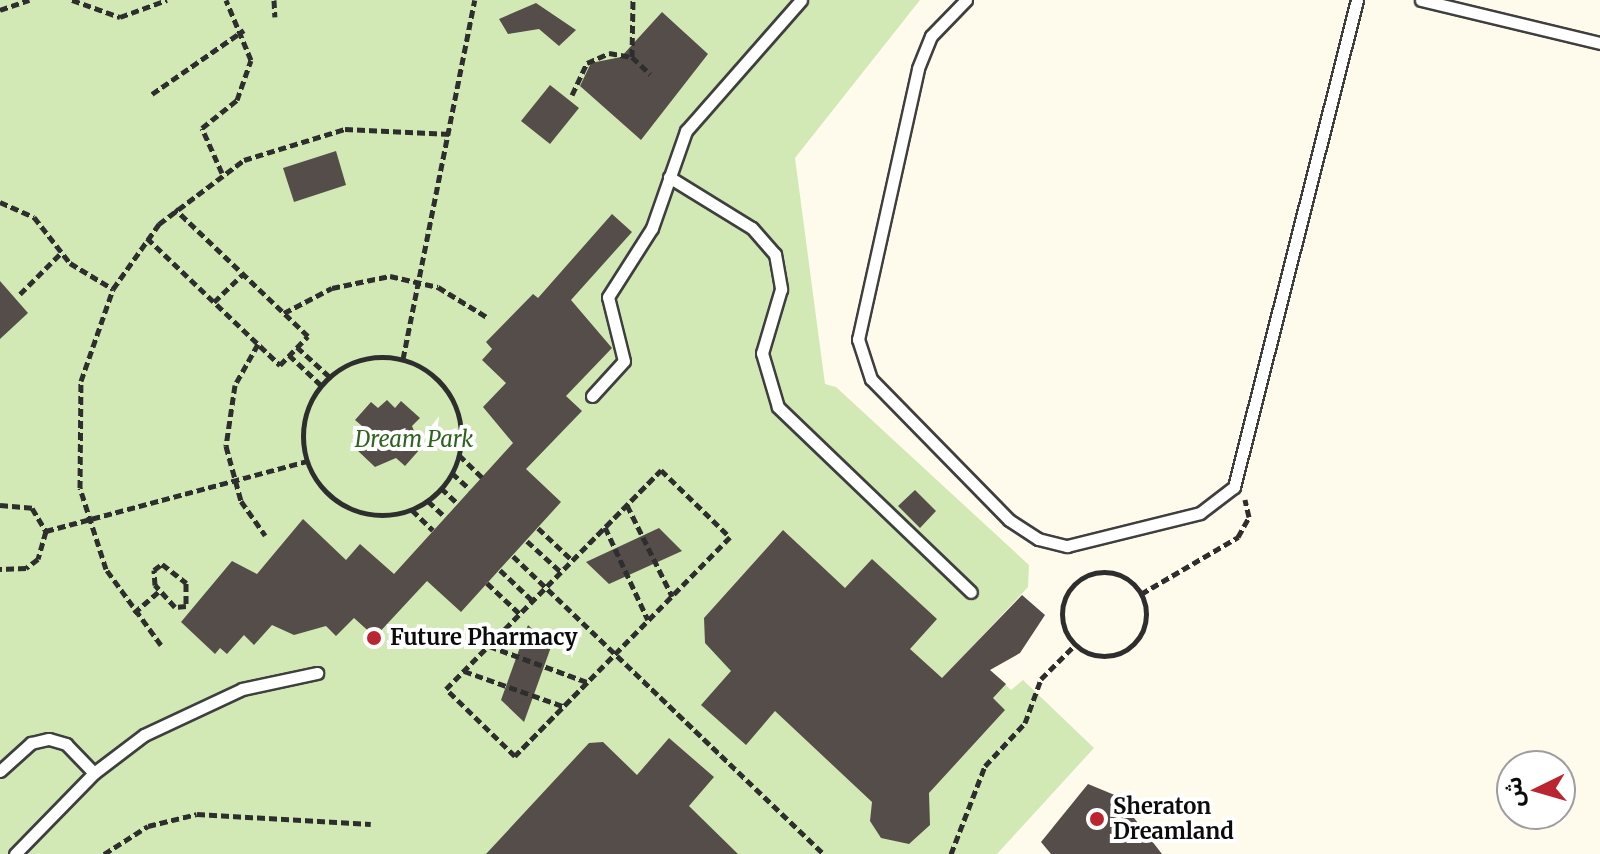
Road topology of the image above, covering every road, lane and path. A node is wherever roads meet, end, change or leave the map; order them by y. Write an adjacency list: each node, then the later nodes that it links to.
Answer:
1 (29, 0): 12 (path)
2 (72, 0): 3 (path)
3 (167, 0)
4 (274, 0): 13 (path)
5 (475, 0): 20 (path)
6 (633, 0): 16 (path)
7 (801, 0): 22 (lane)
8 (966, 0): 46 (lane)
9 (1357, 0): 46 (lane)
10 (1421, 0): 15 (lane)
11 (228, 1): 14 (path)
12 (0, 10)
13 (275, 17)
14 (244, 30): 18 (path); 21 (path)
15 (1600, 43)
16 (632, 57): 17 (path); 19 (path)
17 (650, 74)
18 (152, 94)
19 (572, 95)
20 (451, 134): 21 (path); 28 (path)
21 (222, 173): 24 (path)
22 (669, 177): 40 (lane); 70 (lane)
23 (0, 202): 26 (path)
24 (175, 209): 25 (path); 27 (path)
25 (147, 238): 29 (path); 31 (path)
26 (61, 253): 29 (path); 30 (path)
27 (243, 274): 31 (path); 32 (path)
28 (418, 280): 32 (path); 33 (path); 37 (path)
29 (113, 289): 55 (path)
30 (20, 294)
31 (214, 302): 34 (path)
32 (284, 313): 35 (path)
33 (487, 317)
34 (258, 344): 36 (path); 45 (path)
35 (297, 347): 36 (path); 38 (path)
36 (289, 355): 39 (path)
37 (403, 359): 38 (path); 41 (path)
38 (330, 377): 39 (path)
39 (321, 385): 42 (path)
40 (592, 396)
41 (459, 455): 43 (path); 44 (path)
42 (307, 461): 45 (path); 53 (path)
43 (452, 473): 47 (path); 48 (path)
44 (482, 477)
45 (234, 485): 55 (path); 60 (path)
46 (1234, 487): 71 (path)
47 (441, 488): 49 (path); 50 (path)
48 (470, 489)
49 (428, 501): 53 (path); 54 (path)
50 (458, 504)
51 (0, 505): 59 (path)
52 (627, 505): 56 (path); 72 (path); 72 (path)
53 (412, 510): 58 (path)
54 (445, 517)
55 (88, 523): 59 (path); 74 (path)
56 (605, 527): 63 (path); 76 (path)
57 (538, 528): 63 (path)
58 (433, 530)
59 (46, 531): 64 (path)
60 (265, 535)
61 (527, 541): 66 (path)
62 (513, 556): 68 (path)
63 (572, 560): 66 (path)
64 (0, 569)
65 (500, 570): 73 (path)
66 (561, 572): 68 (path)
67 (487, 583): 75 (path)
68 (546, 588): 73 (path); 80 (path)
69 (159, 591): 69 (path); 74 (path)
70 (971, 592)
71 (1141, 594): 78 (path); 78 (path)
72 (672, 596): 76 (path)
73 (533, 601): 75 (path)
74 (134, 613): 77 (path)
75 (520, 614): 79 (path)
76 (648, 620): 80 (path)
77 (161, 645)
78 (1075, 645): 91 (path)
79 (489, 646): 81 (path); 83 (path)
80 (615, 654): 83 (path); 90 (path)
81 (464, 671): 84 (path); 84 (path)
82 (317, 673): 86 (lane)
83 (587, 682): 84 (path)
84 (563, 706)
85 (0, 771): 86 (lane)
86 (94, 773): 88 (lane)
87 (371, 824): 89 (path)
88 (22, 851)
89 (104, 854)
90 (824, 854)
91 (951, 854)

